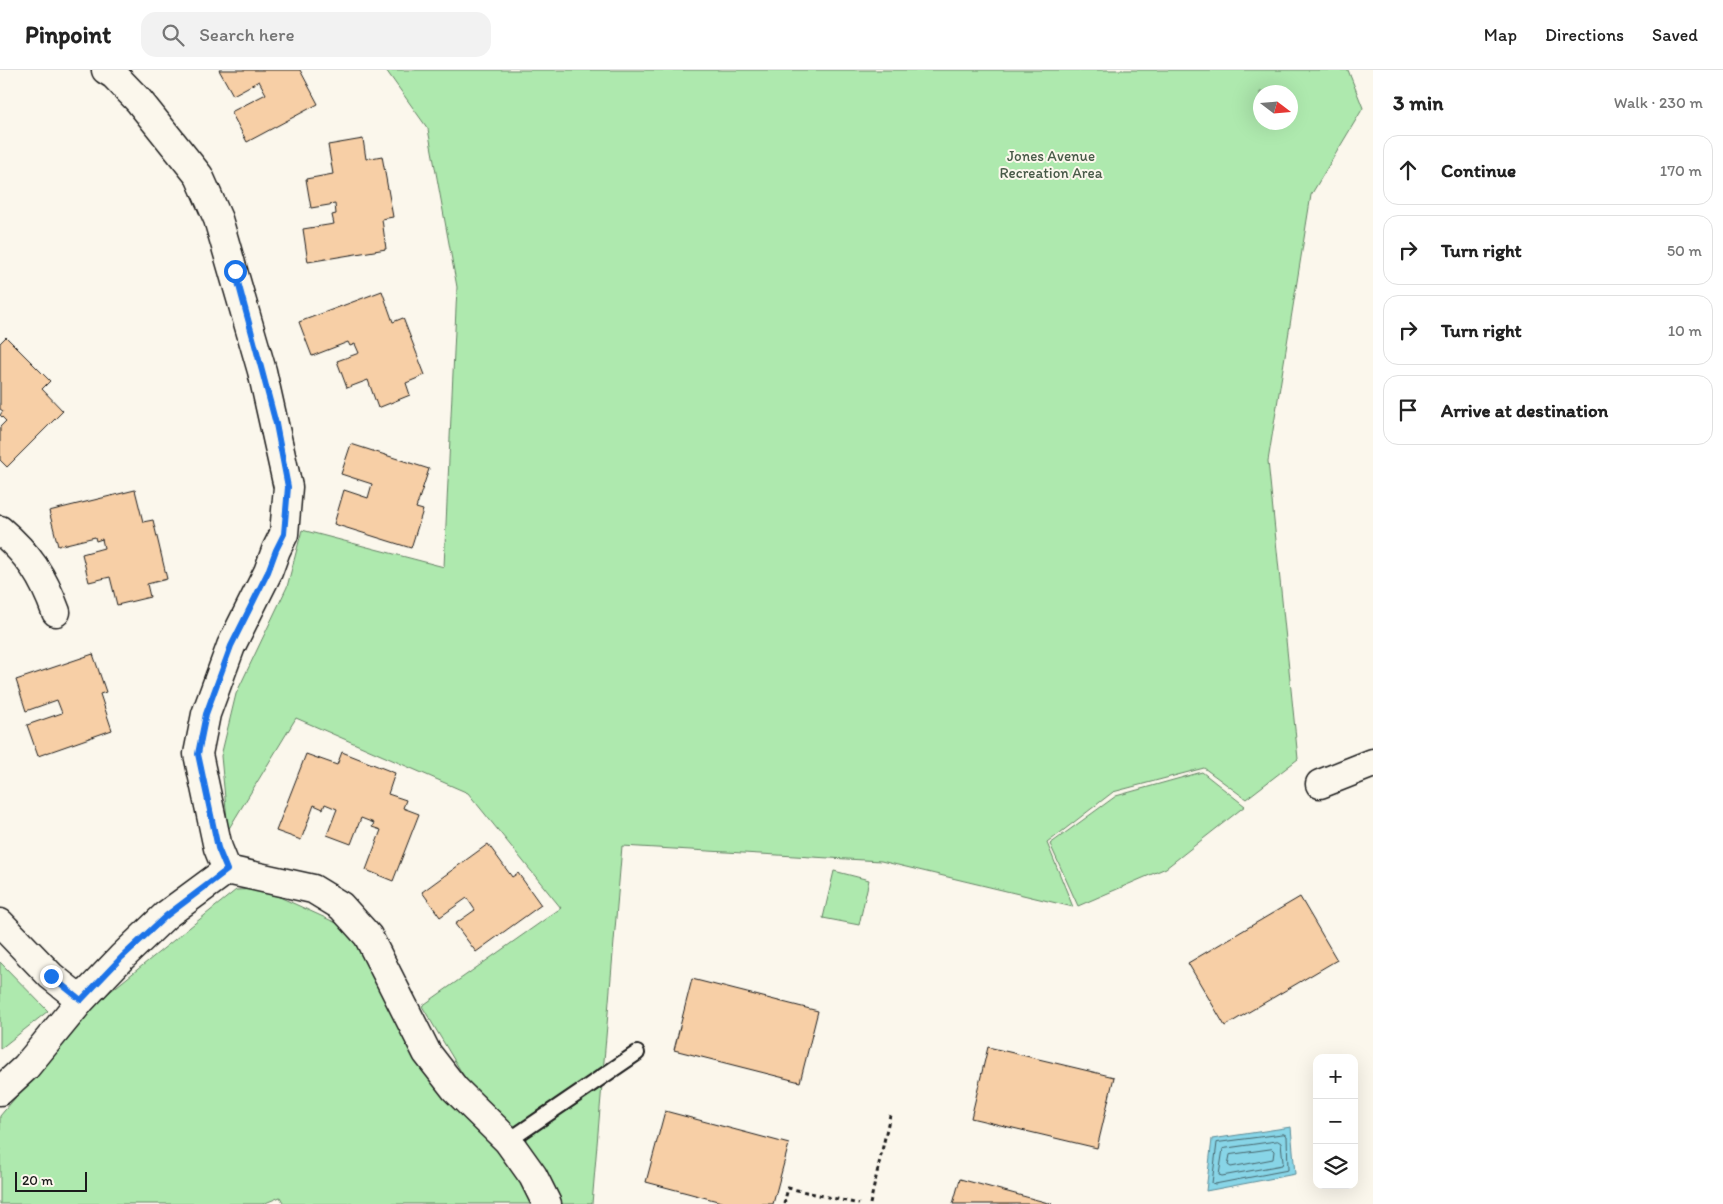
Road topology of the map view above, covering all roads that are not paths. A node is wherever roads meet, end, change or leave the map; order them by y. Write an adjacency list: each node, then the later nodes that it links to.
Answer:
1 (106, 70): 6 (street)
2 (0, 530): 3 (street)
3 (56, 612)
4 (1373, 763): 5 (street)
5 (1320, 784)
6 (227, 870): 8 (street); 11 (street)
7 (0, 923): 8 (street)
8 (81, 1000): 10 (street)
9 (637, 1053): 11 (lane)
10 (0, 1091)
11 (508, 1141): 12 (street)
12 (547, 1204)

